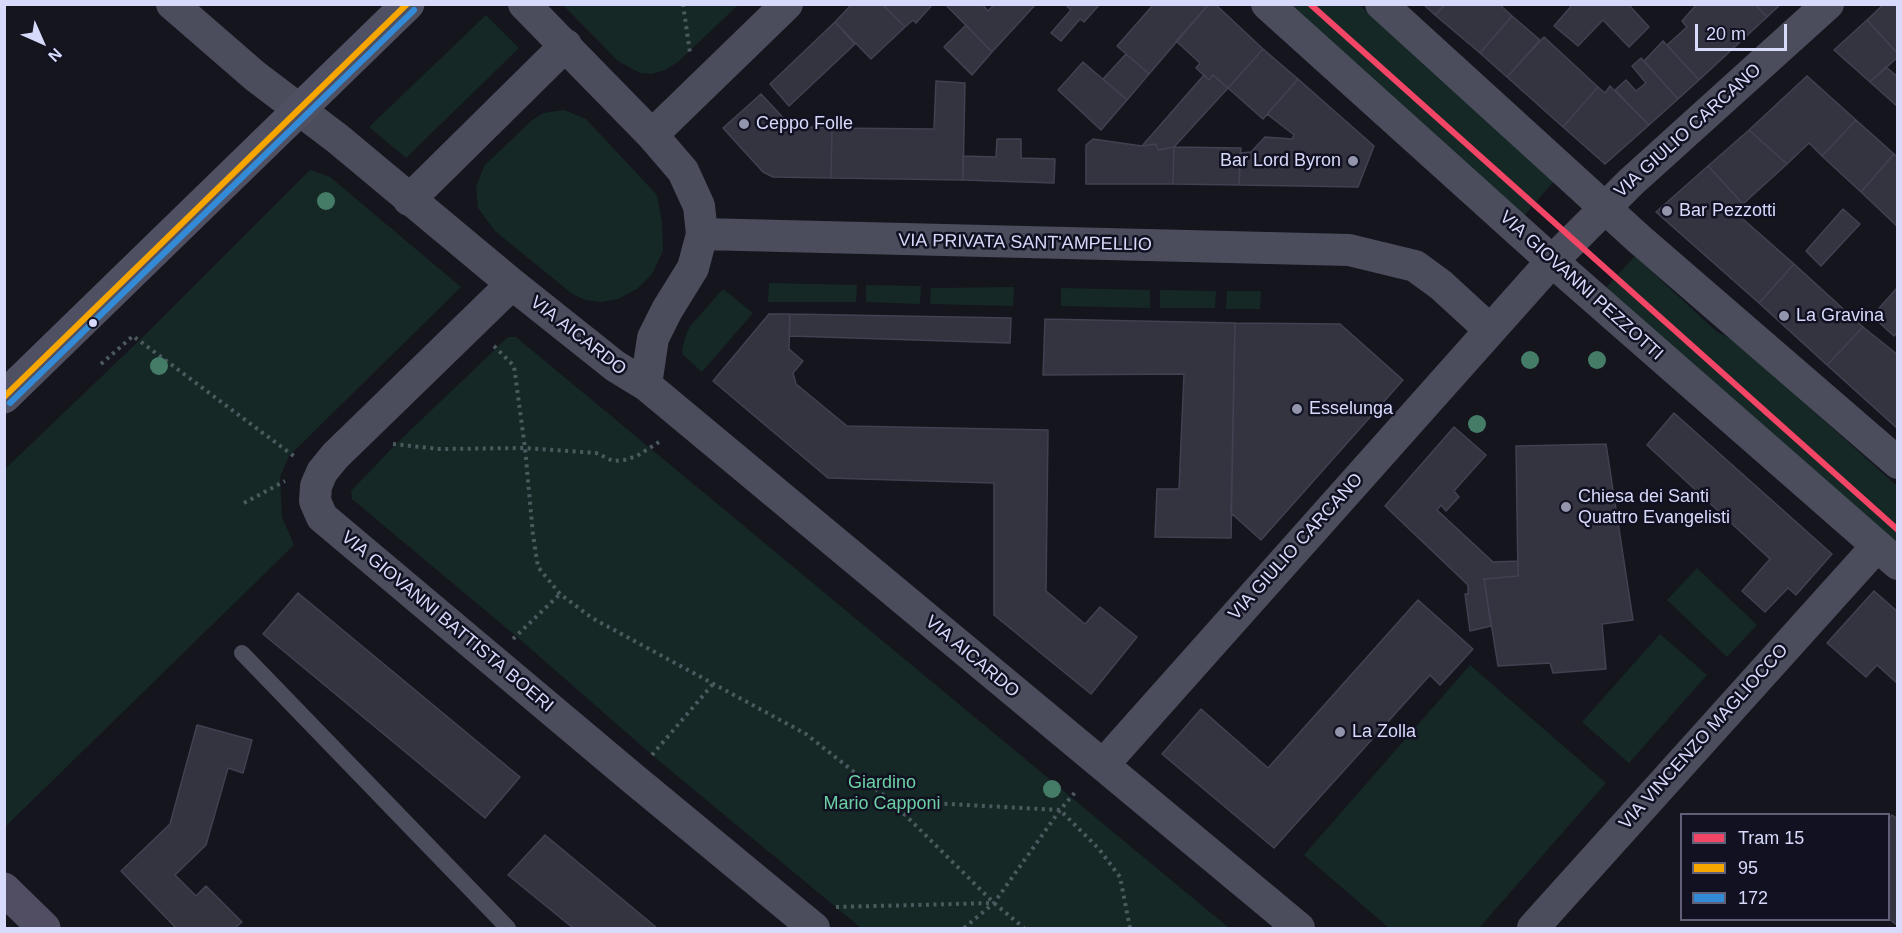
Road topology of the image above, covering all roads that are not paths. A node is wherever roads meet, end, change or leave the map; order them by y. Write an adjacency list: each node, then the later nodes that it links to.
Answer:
1 (172, 4): 9 (street, VIA AICARDO)
2 (408, 4): 9 (main road)
3 (524, 4): 8 (street)
4 (787, 4): 10 (street)
5 (1267, 4): 14 (street, VIA GIOVANNI PEZZOTTI)
6 (1381, 4): 12 (street)
7 (1828, 4): 12 (street, VIA GIULIO CARCANO)
8 (566, 45): 10 (street); 11 (street)
9 (300, 110): 11 (street, VIA AICARDO); 18 (main road)
10 (652, 135): 13 (street)
11 (409, 200): 15 (street, VIA AICARDO)
12 (1604, 207): 14 (street, VIA GIULIO CARCANO); 19 (street)
13 (702, 234): 16 (street, VIA PRIVATA SANT'AMPELLIO); 17 (street, VIA AICARDO)
14 (1552, 261): 16 (street, VIA GIULIO CARCANO); 20 (street, VIA GIOVANNI PEZZOTTI)
15 (512, 284): 17 (street, VIA AICARDO); 24 (street, VIA GIOVANNI BATTISTA BOERI)
16 (1490, 330): 22 (street, VIA GIULIO CARCANO)
17 (646, 385): 22 (street, VIA AICARDO)
18 (4, 397)
19 (1898, 463)
20 (1887, 555): 28 (street, VIA VINCENZO MAGLIOCCO)
21 (242, 653): 26 (lane)
22 (1103, 765): 27 (street, VIA AICARDO)
23 (4, 889): 25 (main road)
24 (812, 921)
25 (44, 928)
26 (508, 928)
27 (1299, 928)
28 (1533, 928)

